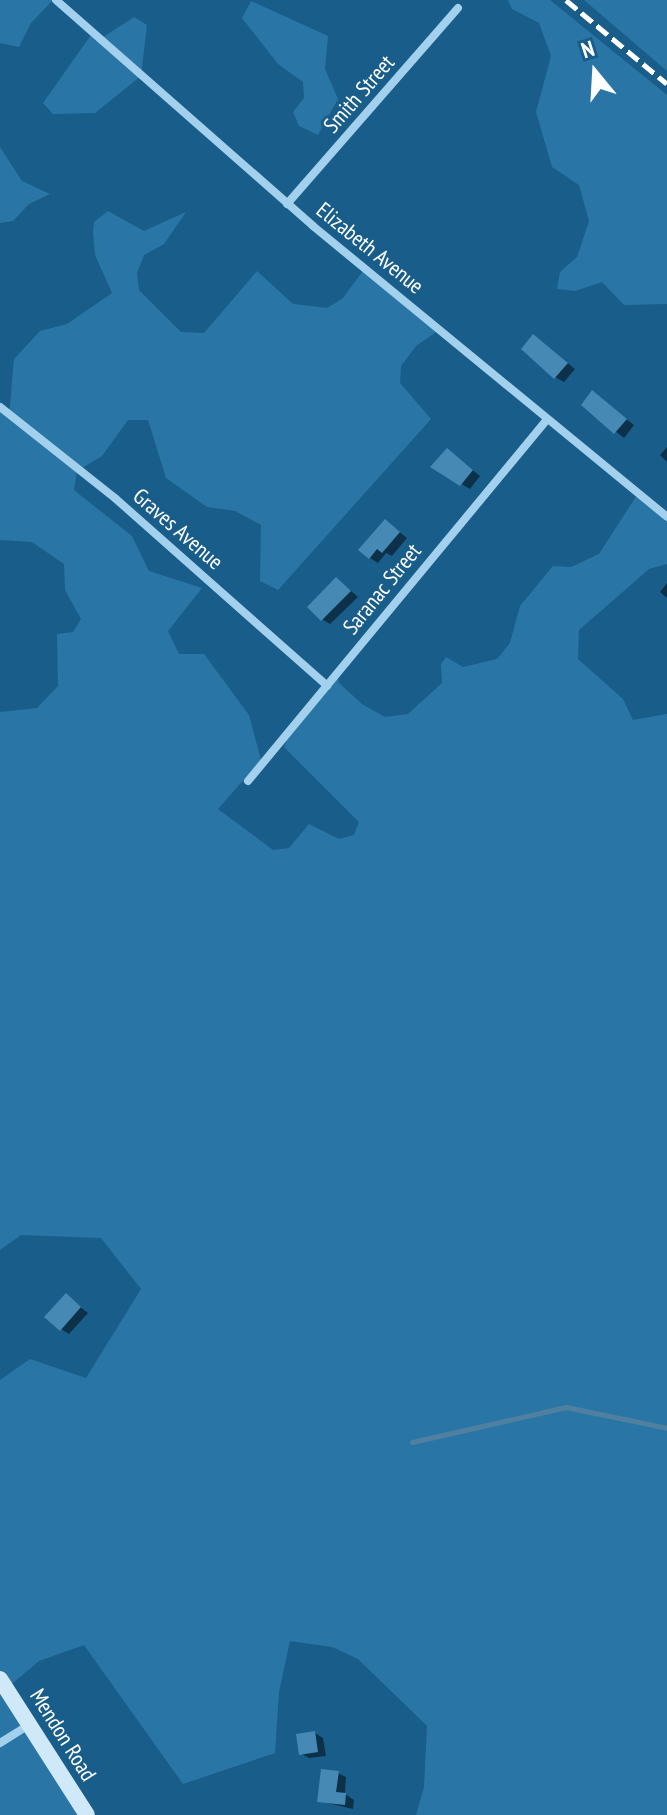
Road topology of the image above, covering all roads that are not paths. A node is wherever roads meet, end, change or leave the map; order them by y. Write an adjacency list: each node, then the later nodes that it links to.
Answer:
1 (56, 0): 3 (street, Elizabeth Avenue)
2 (458, 8): 3 (street, Smith Street)
3 (287, 204): 5 (street, Elizabeth Avenue)
4 (0, 407): 7 (street, Graves Avenue)
5 (546, 421): 6 (street, Elizabeth Avenue); 7 (street, Saranac Street)
6 (667, 517)
7 (327, 686): 8 (street, Saranac Street)
8 (248, 781)
9 (0, 1679): 10 (street, Mendon Road)
10 (31, 1723): 11 (street); 12 (street, Mendon Road)
11 (0, 1743)
12 (87, 1815)

